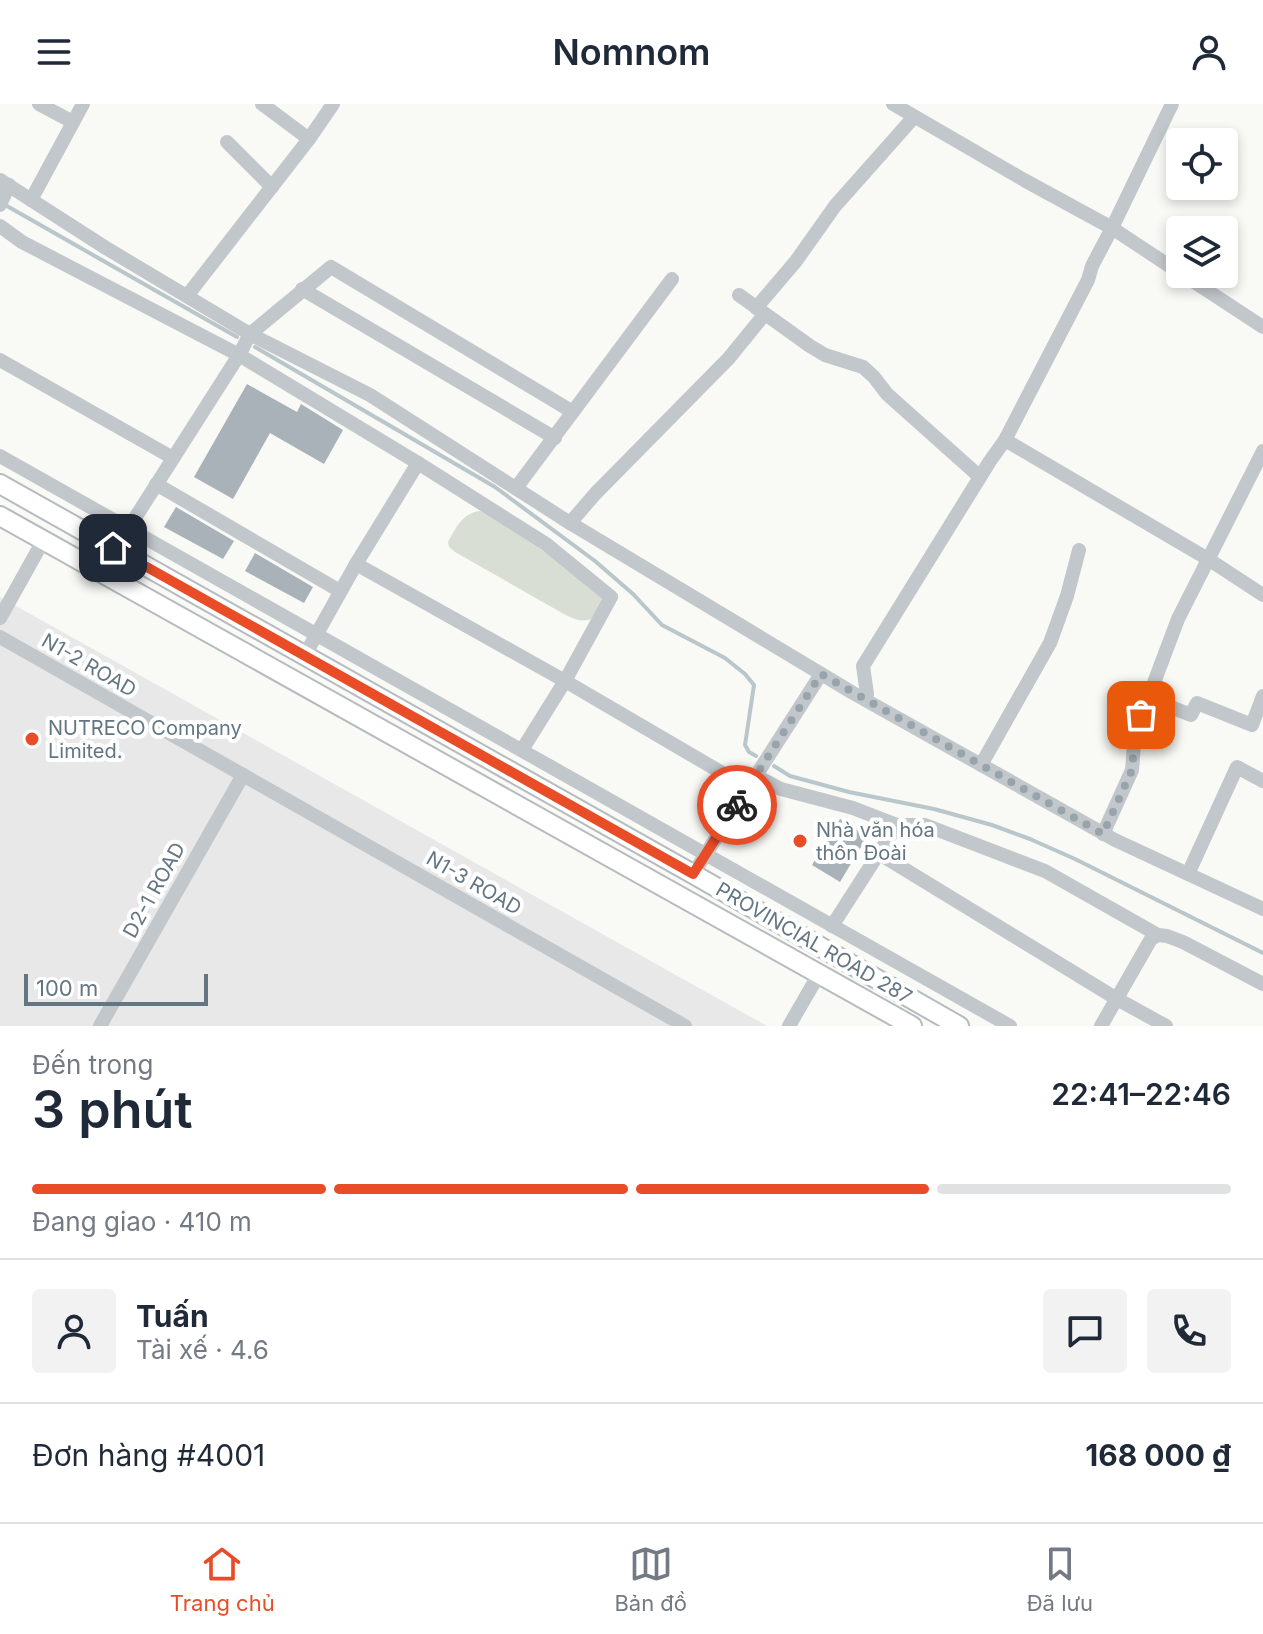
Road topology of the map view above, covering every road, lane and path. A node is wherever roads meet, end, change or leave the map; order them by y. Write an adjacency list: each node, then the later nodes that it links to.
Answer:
1 (39, 104): 8 (street)
2 (83, 104): 8 (street)
3 (262, 104): 9 (street)
4 (333, 104): 9 (street)
5 (893, 104): 7 (street)
6 (1172, 104): 16 (street)
7 (914, 117): 16 (street); 23 (street)
8 (73, 122): 13 (street)
9 (309, 139): 12 (street)
10 (227, 142): 12 (street)
11 (4, 183): 13 (street); 14 (street)
12 (272, 187): 22 (street)
13 (31, 200): 22 (street)
14 (0, 205)
15 (0, 226): 26 (street)
16 (1112, 228): 17 (street); 30 (street)
17 (1166, 263)
18 (672, 279): 28 (street)
19 (1204, 288): 24 (street)
20 (302, 289): 25 (street); 28 (street); 29 (street)
21 (739, 295): 23 (street)
22 (187, 296): 25 (street)
23 (760, 312): 35 (street); 41 (street)
24 (1263, 327)
25 (250, 334): 26 (street); 39 (street)
26 (239, 355): 33 (street); 34 (street)
27 (0, 360): 33 (street)
28 (573, 412): 29 (street)
29 (555, 438): 39 (street)
30 (1005, 440): 35 (street); 46 (street)
31 (1263, 451): 36 (street)
32 (0, 456): 42 (street)
33 (173, 458): 38 (street)
34 (418, 463): 47 (street); 56 (street)
35 (980, 477): 59 (street)
36 (1257, 479): 46 (street)
37 (0, 484): 44 (main road, PROVINCIAL ROAD 287)
38 (156, 484): 42 (street); 49 (street)
39 (516, 488): 41 (street)
40 (0, 516): 43 (main road, PROVINCIAL ROAD 287)
41 (570, 523): 55 (street)
42 (128, 529): 52 (street)
43 (43, 541): 48 (main road, PROVINCIAL ROAD 287); 51 (street)
44 (113, 548): 48 (main road); 54 (main road, PROVINCIAL ROAD 287)
45 (1079, 550): 61 (street)
46 (1208, 559): 50 (street); 58 (street)
47 (356, 564): 49 (street); 56 (street)
48 (100, 572): 74 (main road, PROVINCIAL ROAD 287)
49 (340, 591): 52 (street)
50 (1263, 595)
51 (0, 618)
52 (316, 633): 54 (street); 60 (street)
53 (0, 637): 62 (street, N1-2 ROAD)
54 (305, 655): 69 (main road, PROVINCIAL ROAD 287)
55 (821, 674): 59 (street); 64 (street)
56 (565, 681): 60 (street); 64 (street)
57 (1263, 696): 58 (street)
58 (1148, 698): 66 (street)
59 (866, 700): 61 (street)
60 (522, 750): 68 (street)
61 (981, 765): 66 (street)
62 (243, 775): 77 (street, D2-1 ROAD); 78 (street, N1-3 ROAD)
63 (1263, 781): 70 (street)
64 (752, 782): 65 (street); 68 (street)
65 (897, 825): 67 (street); 73 (street)
66 (1103, 834): 70 (street)
67 (878, 853): 72 (street); 76 (street)
68 (706, 854): 69 (street); 72 (street)
69 (693, 874): 81 (main road, PROVINCIAL ROAD 287)
70 (1188, 874): 71 (street)
71 (1263, 909)
72 (832, 926): 82 (street)
73 (1158, 935): 75 (street); 76 (street)
74 (819, 974): 79 (street); 80 (main road, PROVINCIAL ROAD 287)
75 (1263, 984)
76 (1117, 999): 83 (street); 84 (street)
77 (100, 1026)
78 (685, 1026)
79 (789, 1026)
80 (912, 1026)
81 (959, 1026)
82 (1010, 1026)
83 (1101, 1026)
84 (1166, 1026)

